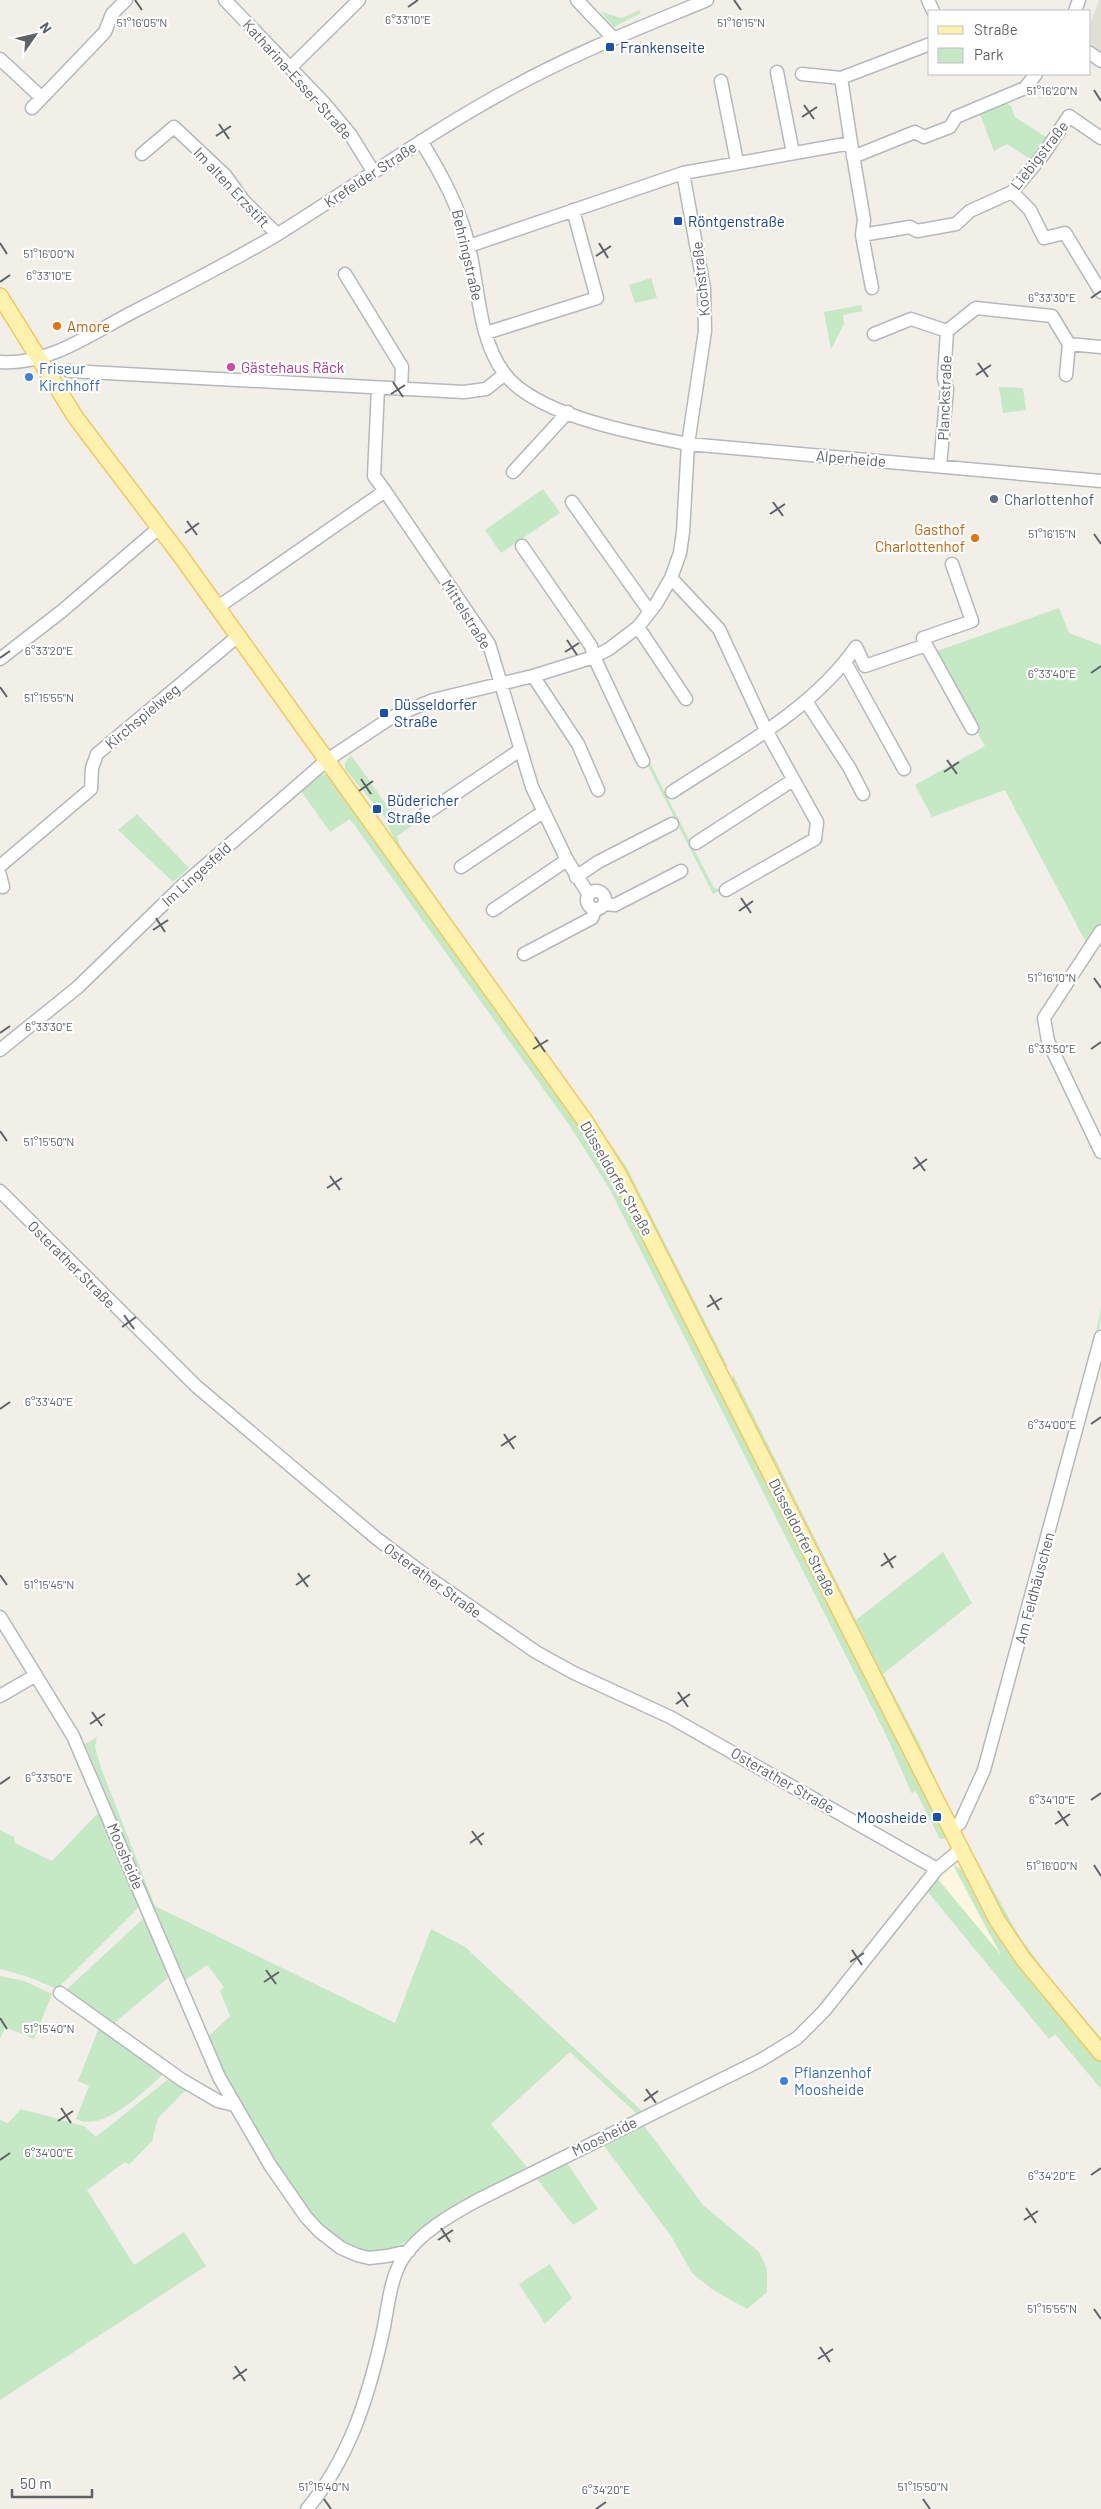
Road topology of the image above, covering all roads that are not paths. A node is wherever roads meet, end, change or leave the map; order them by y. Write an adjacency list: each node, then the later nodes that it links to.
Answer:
1 (126, 0): 15 (street)
2 (225, 0): 9 (street, Katharina-Esser-Straße)
3 (359, 0): 9 (street)
4 (577, 0): 6 (street)
5 (707, 0): 6 (street, Krefelder Straße)
6 (614, 39): 18 (street, Krefelder Straße)
7 (928, 45): 13 (street)
8 (0, 58): 15 (street)
9 (291, 67): 24 (street, Katharina-Esser-Straße)
10 (777, 72): 20 (street)
11 (802, 74): 13 (street)
12 (1035, 75): 22 (street)
13 (841, 78): 19 (street)
14 (721, 81): 23 (street)
15 (42, 98): 16 (street)
16 (32, 108)
17 (1101, 138): 26 (street, Liebigstraße)
18 (420, 141): 24 (street, Krefelder Straße); 30 (street, Behringstraße)
19 (851, 143): 20 (street); 22 (street)
20 (793, 153): 23 (street)
21 (142, 154): 28 (street, Im alten Erzstift)
22 (853, 156): 29 (street)
23 (737, 162): 25 (street)
24 (373, 172): 28 (street, Krefelder Straße)
25 (683, 173): 27 (street); 48 (street, Kochstraße)
26 (1012, 192): 29 (street, Liebigstraße); 33 (street)
27 (572, 210): 30 (street); 36 (street)
28 (277, 234): 40 (street, Krefelder Straße)
29 (862, 235): 32 (street)
30 (469, 246): 36 (street, Behringstraße)
31 (345, 274): 46 (street)
32 (872, 288)
33 (1101, 292)
34 (0, 296): 40 (main road, Düsseldorfer Straße)
35 (947, 331): 37 (street); 38 (street); 49 (street, Planckstraße)
36 (486, 333): 43 (street, Behringstraße)
37 (874, 334)
38 (1069, 344): 39 (street); 44 (street)
39 (1101, 347)
40 (38, 360): 41 (street); 54 (main road, Düsseldorfer Straße)
41 (0, 362)
42 (69, 371): 45 (street)
43 (504, 374): 46 (street); 47 (street, Alperheide)
44 (1066, 375)
45 (378, 388): 46 (street); 52 (street, Mittelstraße)
46 (402, 388)
47 (568, 412): 48 (street, Alperheide); 50 (street)
48 (688, 444): 49 (street, Alperheide); 57 (street)
49 (940, 466): 51 (street, Alperheide)
50 (513, 472)
51 (1101, 481)
52 (385, 491): 58 (street); 67 (street, Mittelstraße)
53 (572, 502): 59 (street)
54 (160, 527): 58 (main road, Düsseldorfer Straße); 64 (street)
55 (522, 546): 63 (street)
56 (952, 564): 62 (street)
57 (671, 578): 59 (street); 71 (street)
58 (218, 607): 61 (main road, Düsseldorfer Straße)
59 (650, 612): 60 (street)
60 (638, 627): 63 (street); 68 (street)
61 (238, 636): 73 (main road, Düsseldorfer Straße); 85 (street, Kirchspielweg)
62 (926, 645): 65 (street); 70 (street)
63 (594, 656): 66 (street); 74 (street)
64 (0, 659)
65 (845, 662): 69 (street); 75 (street)
66 (532, 676): 67 (street); 77 (street)
67 (502, 684): 72 (street, Mittelstraße); 73 (street)
68 (686, 699)
69 (806, 701): 71 (street); 79 (street)
70 (972, 728)
71 (766, 730): 76 (street); 78 (street)
72 (520, 750): 80 (street, Mittelstraße); 81 (street)
73 (327, 760): 94 (street, Im Lingesfeld); 101 (main road, Düsseldorfer Straße)
74 (643, 760)
75 (904, 768)
76 (793, 780): 83 (street); 89 (street)
77 (598, 790)
78 (672, 792)
79 (863, 794)
80 (543, 812): 84 (street, Mittelstraße); 86 (street)
81 (421, 817)
82 (672, 824): 88 (street)
83 (696, 843)
84 (567, 860): 88 (street, Mittelstraße); 91 (street)
85 (0, 866)
86 (462, 867)
87 (681, 871): 90 (street)
88 (576, 877): 90 (street, Mittelstraße)
89 (726, 890)
90 (600, 907): 93 (street)
91 (493, 910)
92 (1101, 931): 95 (street)
93 (524, 954)
94 (0, 1050)
95 (1101, 1152)
96 (0, 1191): 103 (street, Osterather Straße)
97 (1101, 1336): 101 (street, Am Feldhäuschen)
98 (0, 1617): 99 (street, Moosheide)
99 (36, 1675): 100 (street); 106 (street, Moosheide)
100 (0, 1696)
101 (950, 1830): 102 (main road, Düsseldorfer Straße)
102 (960, 1850): 103 (street, Moosheide); 105 (main road, Düsseldorfer Straße)
103 (937, 1869): 107 (street, Moosheide)
104 (60, 1993): 106 (street)
105 (1101, 2053)
106 (234, 2105): 107 (street, Moosheide)
107 (409, 2251): 108 (street, Moosheide)
108 (307, 2509)

